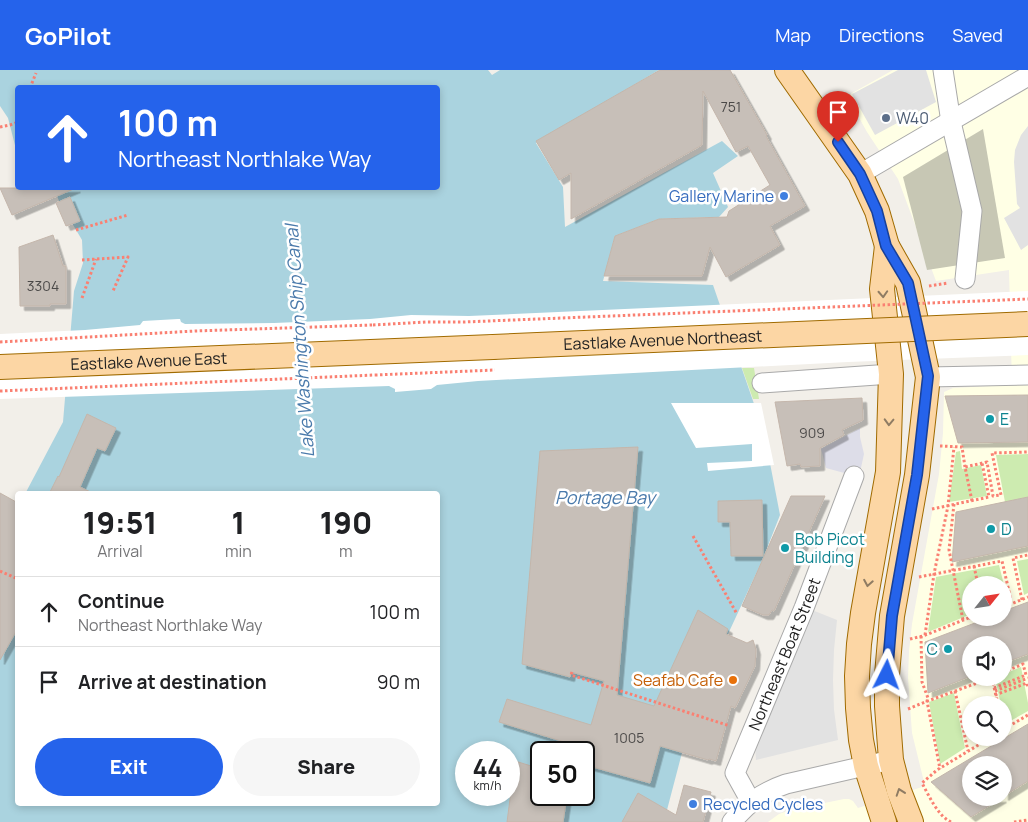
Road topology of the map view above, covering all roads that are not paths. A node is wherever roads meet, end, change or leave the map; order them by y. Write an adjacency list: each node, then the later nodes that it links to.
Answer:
1 (787, 70): 5 (main road)
2 (943, 70): 4 (street)
3 (1028, 76): 4 (street)
4 (951, 122): 5 (street); 7 (street)
5 (860, 174): 6 (main road)
6 (886, 246): 11 (main road, one-way to 11); 13 (main road)
7 (965, 279)
8 (1028, 324): 9 (main road, Eastlake Avenue Northeast, bridge)
9 (297, 355): 10 (main road, Eastlake Avenue East)
10 (0, 367)
11 (891, 374): 14 (street); 17 (main road, one-way to 17)
12 (1028, 375): 13 (street)
13 (928, 376): 16 (main road)
14 (762, 383)
15 (854, 476): 18 (street, Northeast Boat Street)
16 (891, 760): 17 (street); 21 (main road, one-way to 16)
17 (866, 766): 18 (street); 20 (main road)
18 (751, 802): 19 (street)
19 (732, 822)
20 (884, 822)
21 (911, 822)

